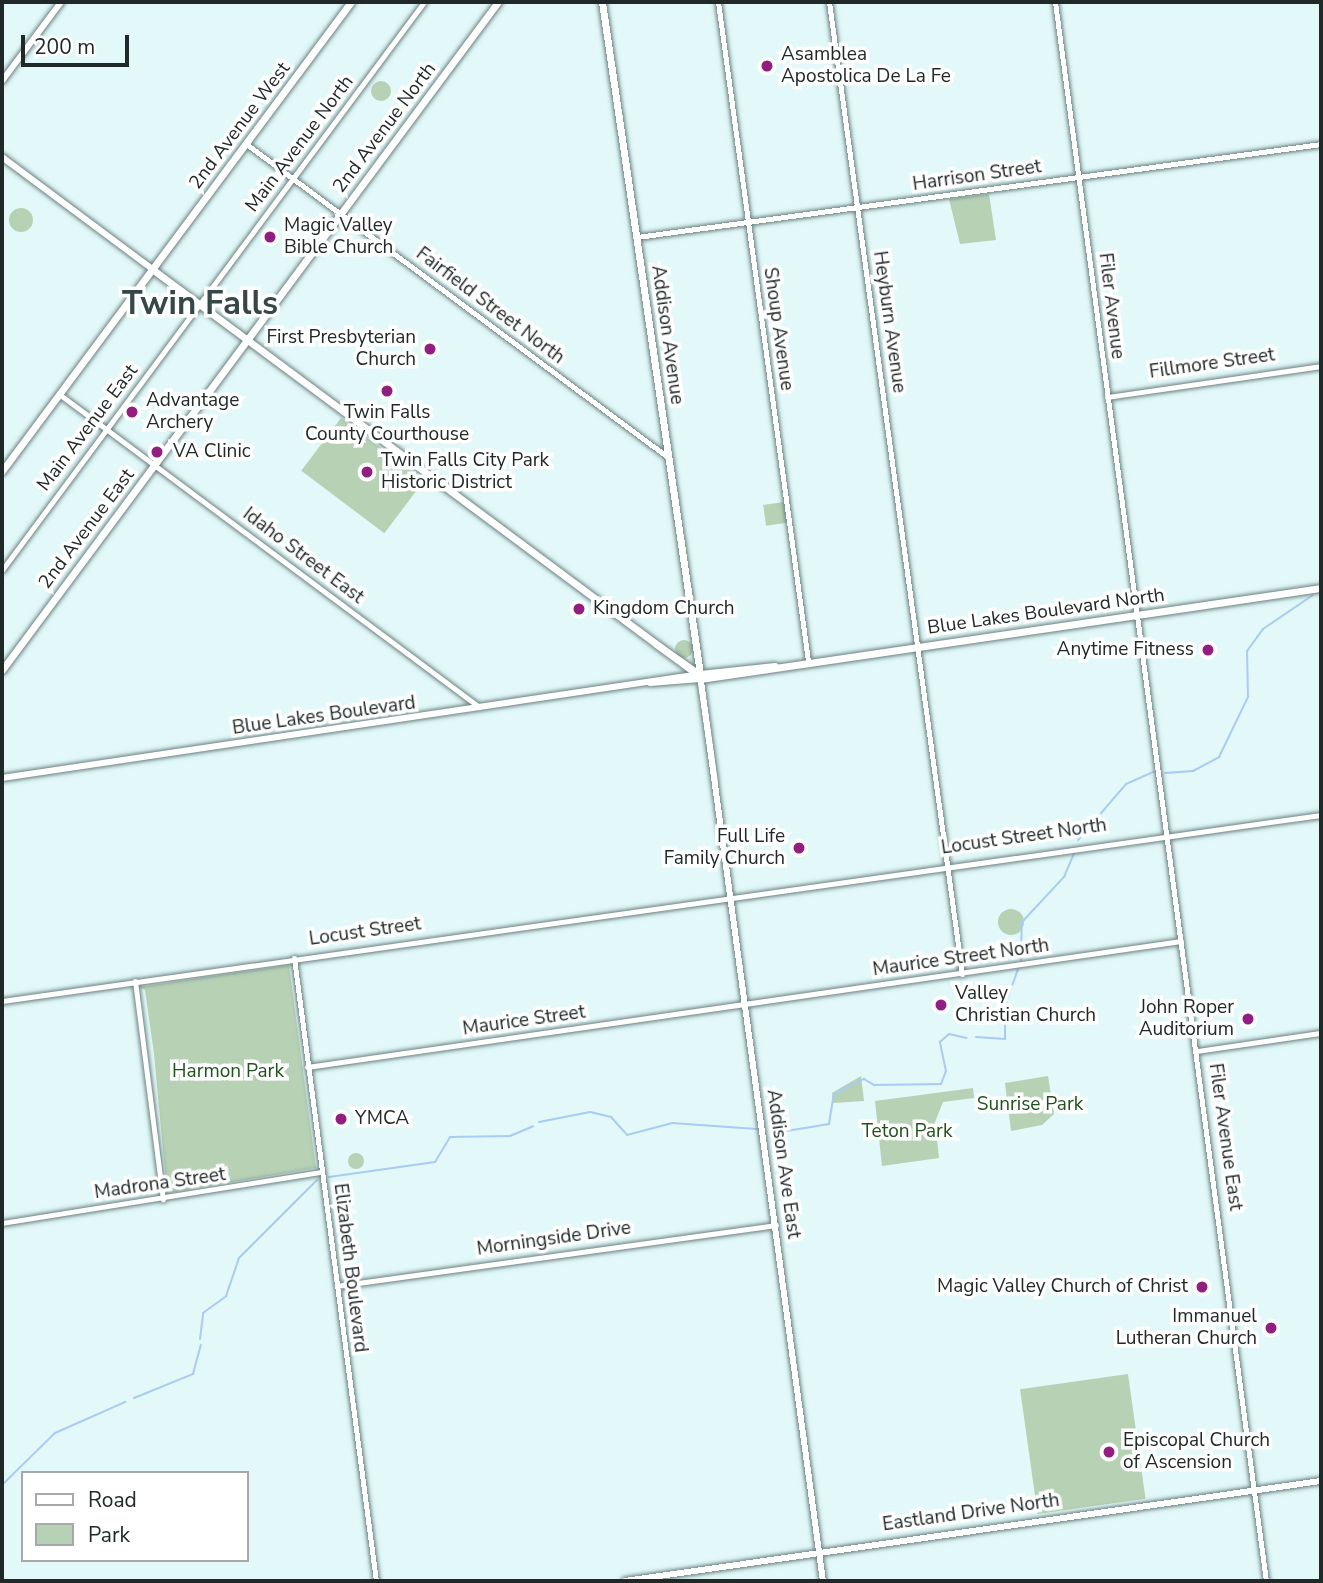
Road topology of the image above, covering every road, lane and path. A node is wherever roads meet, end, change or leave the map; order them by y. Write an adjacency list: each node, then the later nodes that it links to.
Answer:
1 (61, 2): 9 (main road)
2 (351, 2): 10 (main road, 2nd Avenue West)
3 (425, 2): 14 (street, Main Avenue North)
4 (498, 2): 16 (main road, 2nd Avenue North)
5 (603, 2): 18 (main road, Addison Avenue)
6 (718, 2): 17 (street, Shoup Avenue)
7 (829, 2): 15 (street, Heyburn Avenue)
8 (1055, 2): 13 (street, Filer Avenue)
9 (2, 81)
10 (245, 144): 14 (street, Fairfield Street North); 19 (main road, 2nd Avenue West)
11 (1321, 144): 13 (street, Harrison Street)
12 (2, 157): 19 (main road)
13 (1079, 177): 15 (street, Harrison Street); 24 (street, Filer Avenue)
14 (293, 179): 16 (street, Fairfield Street North); 20 (street, Main Avenue North)
15 (858, 207): 17 (street, Harrison Street); 32 (street, Heyburn Avenue)
16 (340, 214): 21 (main road, 2nd Avenue North); 26 (street, Fairfield Street North)
17 (748, 223): 18 (street, Harrison Street); 33 (street, Shoup Avenue)
18 (637, 237): 26 (main road, Addison Avenue)
19 (152, 269): 20 (main road); 23 (main road, 2nd Avenue West)
20 (200, 304): 21 (main road); 25 (street, Main Avenue East)
21 (247, 340): 27 (main road, 2nd Avenue East); 35 (main road)
22 (1321, 366): 24 (street, Fillmore Street)
23 (59, 394): 25 (street, Idaho Street East); 28 (main road, 2nd Avenue West)
24 (1107, 397): 31 (street, Filer Avenue)
25 (107, 429): 27 (street, Idaho Street East); 29 (street, Main Avenue East)
26 (669, 458): 35 (main road, Addison Avenue)
27 (155, 465): 34 (main road, 2nd Avenue East); 36 (street, Idaho Street East)
28 (2, 471)
29 (2, 570)
30 (1321, 588): 31 (main road, Blue Lakes Boulevard North)
31 (1136, 615): 32 (main road, Blue Lakes Boulevard North); 39 (street, Filer Avenue East)
32 (917, 646): 33 (main road, Blue Lakes Boulevard North); 40 (street, Heyburn Avenue)
33 (808, 661): 35 (main road, Blue Lakes Boulevard North)
34 (2, 670)
35 (700, 679): 36 (main road, Blue Lakes Boulevard); 41 (main road, Addison Ave East)
36 (481, 709): 37 (main road, Blue Lakes Boulevard)
37 (2, 779)
38 (1321, 815): 39 (street, Locust Street North)
39 (1166, 835): 40 (street, Locust Street North); 42 (street, Filer Avenue East)
40 (948, 864): 41 (street, Locust Street North); 44 (street, Heyburn Avenue)
41 (731, 896): 43 (street, Locust Street); 47 (main road, Addison Ave East)
42 (1181, 942): 44 (street, Maurice Street North); 49 (street, Filer Avenue East)
43 (294, 958): 45 (street, Locust Street); 50 (street, Elizabeth Boulevard)
44 (962, 974): 47 (street, Maurice Street North)
45 (135, 981): 46 (street, Locust Street); 52 (street)
46 (2, 1001)
47 (745, 1005): 50 (street, Maurice Street); 54 (main road, Addison Ave East)
48 (1321, 1033): 49 (street)
49 (1197, 1051): 57 (street, Filer Avenue East)
50 (307, 1067): 51 (street, Elizabeth Boulevard)
51 (322, 1172): 52 (street, Madrona Street); 55 (street, Elizabeth Boulevard)
52 (163, 1199): 53 (street, Madrona Street)
53 (2, 1223)
54 (776, 1225): 55 (street, Morningside Drive); 58 (main road, Addison Ave East)
55 (337, 1286): 59 (street, Elizabeth Boulevard)
56 (1321, 1481): 57 (main road, Eastland Drive North)
57 (1256, 1489): 58 (main road, Eastland Drive North); 62 (street, Filer Avenue East)
58 (820, 1551): 60 (main road, Eastland Drive North); 61 (main road, Addison Ave East)
59 (376, 1581)
60 (625, 1581)
61 (823, 1581)
62 (1266, 1581)

